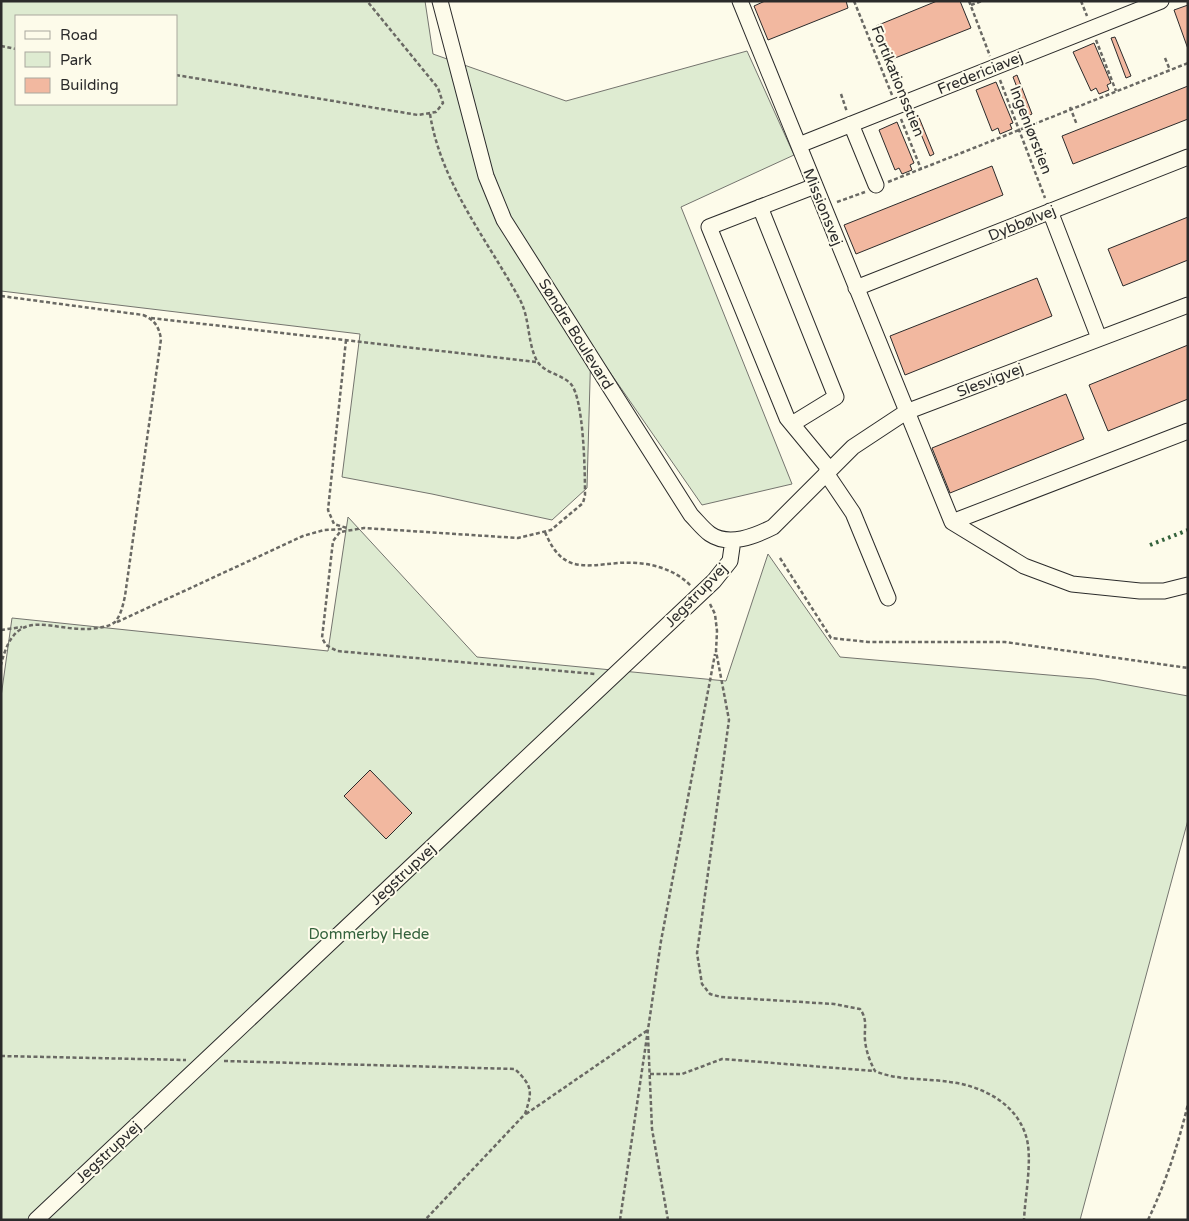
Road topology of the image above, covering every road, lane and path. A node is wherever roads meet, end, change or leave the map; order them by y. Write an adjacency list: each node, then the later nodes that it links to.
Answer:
1 (367, 1): 22 (path)
2 (440, 1): 49 (lane, Søndre Boulevard)
3 (740, 1): 26 (lane, Missionsvej)
4 (854, 1): 20 (path, Fortikationsstien)
5 (969, 1): 9 (path, Ingeniørstien)
6 (982, 1): 9 (path)
7 (1081, 1): 10 (path)
8 (1161, 1): 10 (lane, Fredericiavej)
9 (971, 5): 15 (path, Ingeniørstien)
10 (1092, 29): 15 (lane, Fredericiavej); 18 (path)
11 (1, 46): 12 (path)
12 (15, 49)
13 (1165, 58): 16 (path)
14 (1188, 62): 16 (path)
15 (995, 68): 20 (lane, Fredericiavej); 25 (path, Ingeniørstien)
16 (1170, 70): 18 (path)
17 (178, 75): 22 (path)
18 (1116, 92): 21 (path)
19 (841, 94): 23 (path)
20 (896, 107): 23 (lane, Fredericiavej); 28 (path, Fortikationsstien)
21 (1070, 108): 24 (path); 25 (path)
22 (430, 114): 40 (path)
23 (851, 124): 26 (lane, Fredericiavej); 30 (lane)
24 (1077, 125)
25 (1020, 129): 28 (path); 33 (path, Ingeniørstien)
26 (799, 146): 29 (lane, Missionsvej)
27 (1188, 157): 33 (lane, Dybbølvej)
28 (921, 169): 30 (path)
29 (815, 186): 31 (lane); 32 (lane, Missionsvej)
30 (876, 186): 32 (path)
31 (760, 207): 42 (lane); 42 (lane)
32 (824, 208): 34 (lane, Missionsvej)
33 (1050, 211): 34 (lane, Dybbølvej); 38 (lane)
34 (856, 288): 41 (lane, Missionsvej)
35 (1, 296): 37 (path)
36 (1188, 305): 38 (lane, Slesvigvej)
37 (151, 318): 39 (path); 54 (path)
38 (1099, 338): 41 (lane, Slesvigvej)
39 (346, 340): 40 (path); 47 (path)
40 (537, 362): 48 (path)
41 (906, 412): 44 (lane, Slesvigvej); 46 (lane, Missionsvej)
42 (792, 424): 44 (lane)
43 (1188, 431): 46 (lane)
44 (828, 472): 45 (lane, Slesvigvej); 53 (lane)
45 (812, 487): 49 (lane, Søndre Boulevard)
46 (952, 522): 51 (lane)
47 (348, 529): 48 (path); 54 (path); 60 (path)
48 (545, 532): 52 (path)
49 (733, 540): 52 (lane, Jegstrupvej)
50 (780, 558): 59 (path)
51 (1188, 585)
52 (701, 593): 57 (path); 60 (lane, Jegstrupvej)
53 (888, 598)
54 (113, 623): 55 (path)
55 (30, 626): 56 (path); 58 (path)
56 (1, 630)
57 (716, 651): 61 (path); 64 (path)
58 (1, 666)
59 (1188, 668)
60 (614, 675): 63 (lane, Jegstrupvej)
61 (648, 1030): 65 (path); 67 (path); 70 (path)
62 (1, 1056): 63 (path)
63 (205, 1060): 67 (path); 68 (lane, Jegstrupvej)
64 (875, 1071): 65 (path); 72 (path)
65 (650, 1074): 71 (path)
66 (1188, 1104): 73 (path)
67 (525, 1114): 69 (path)
68 (36, 1220)
69 (424, 1220)
70 (620, 1220)
71 (668, 1220)
72 (1024, 1220)
73 (1148, 1220)

